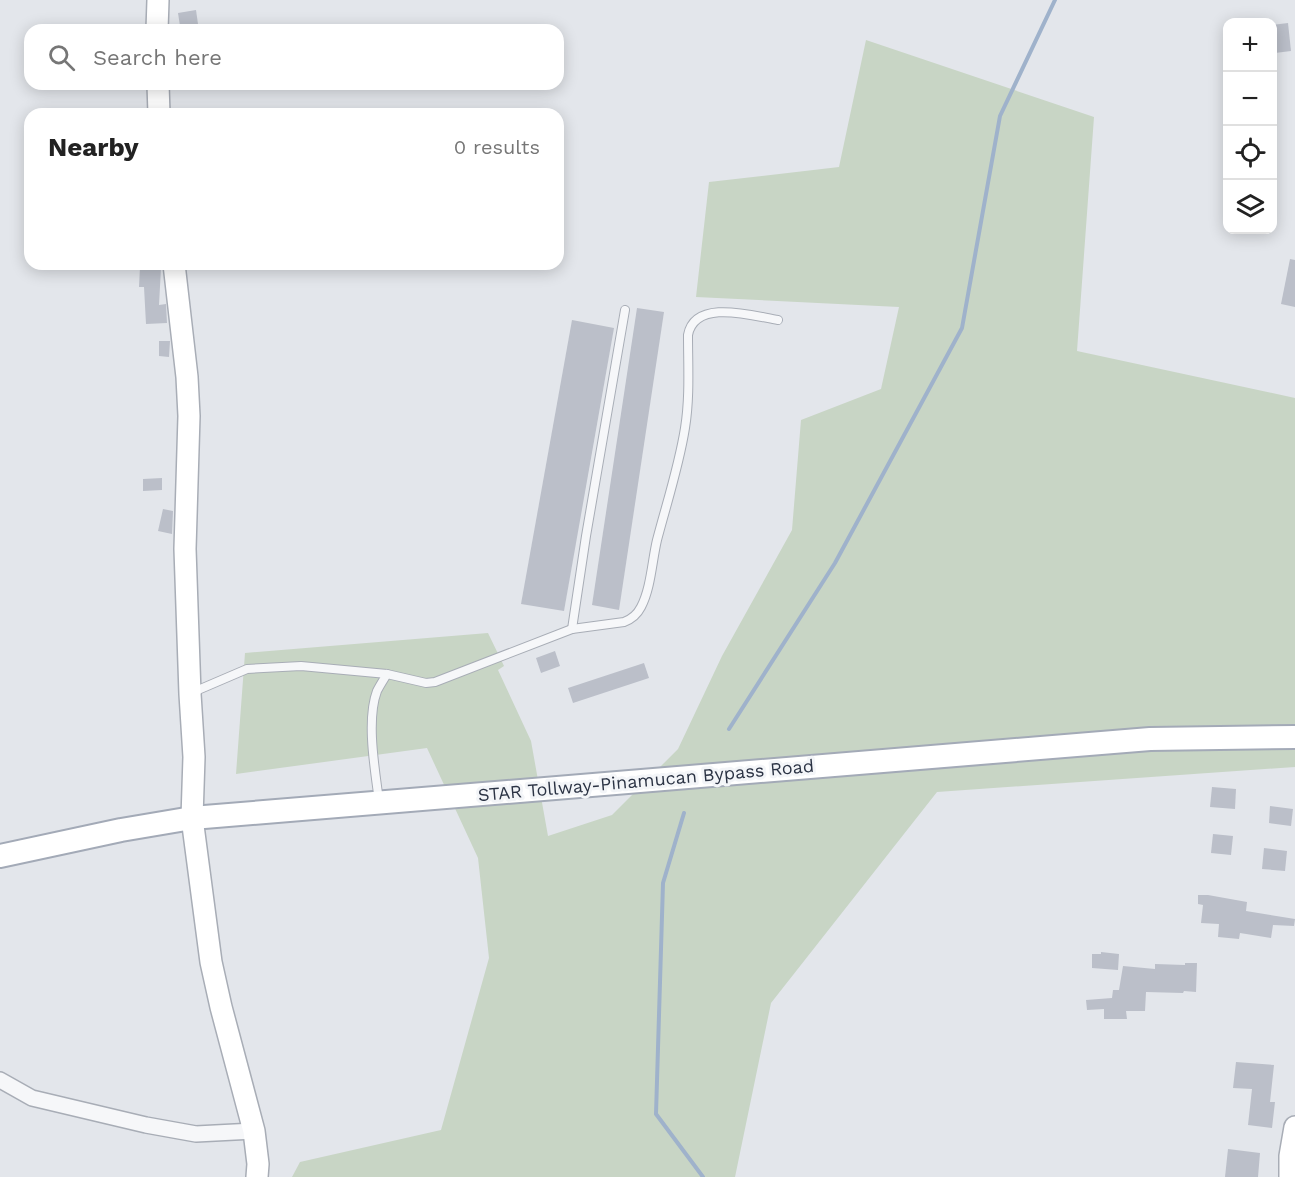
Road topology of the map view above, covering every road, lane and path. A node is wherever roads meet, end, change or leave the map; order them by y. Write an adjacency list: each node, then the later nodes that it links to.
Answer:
1 (158, 0): 2 (street)
2 (157, 24)
3 (158, 90): 4 (street)
4 (159, 108)
5 (175, 270): 10 (street)
6 (625, 310): 8 (lane)
7 (778, 320): 8 (lane)
8 (572, 629): 9 (lane)
9 (387, 674): 10 (lane); 12 (lane)
10 (190, 694): 13 (street)
11 (1295, 737): 12 (main road, STAR Tollway-Pinamucan Bypass Road)
12 (379, 802): 13 (main road, STAR Tollway-Pinamucan Bypass Road)
13 (192, 818): 14 (main road, STAR Tollway-Pinamucan Bypass Road); 17 (street)
14 (0, 856)
15 (0, 1080): 17 (street)
16 (1295, 1127): 18 (street)
17 (254, 1131): 19 (street)
18 (1292, 1163)
19 (257, 1177)

